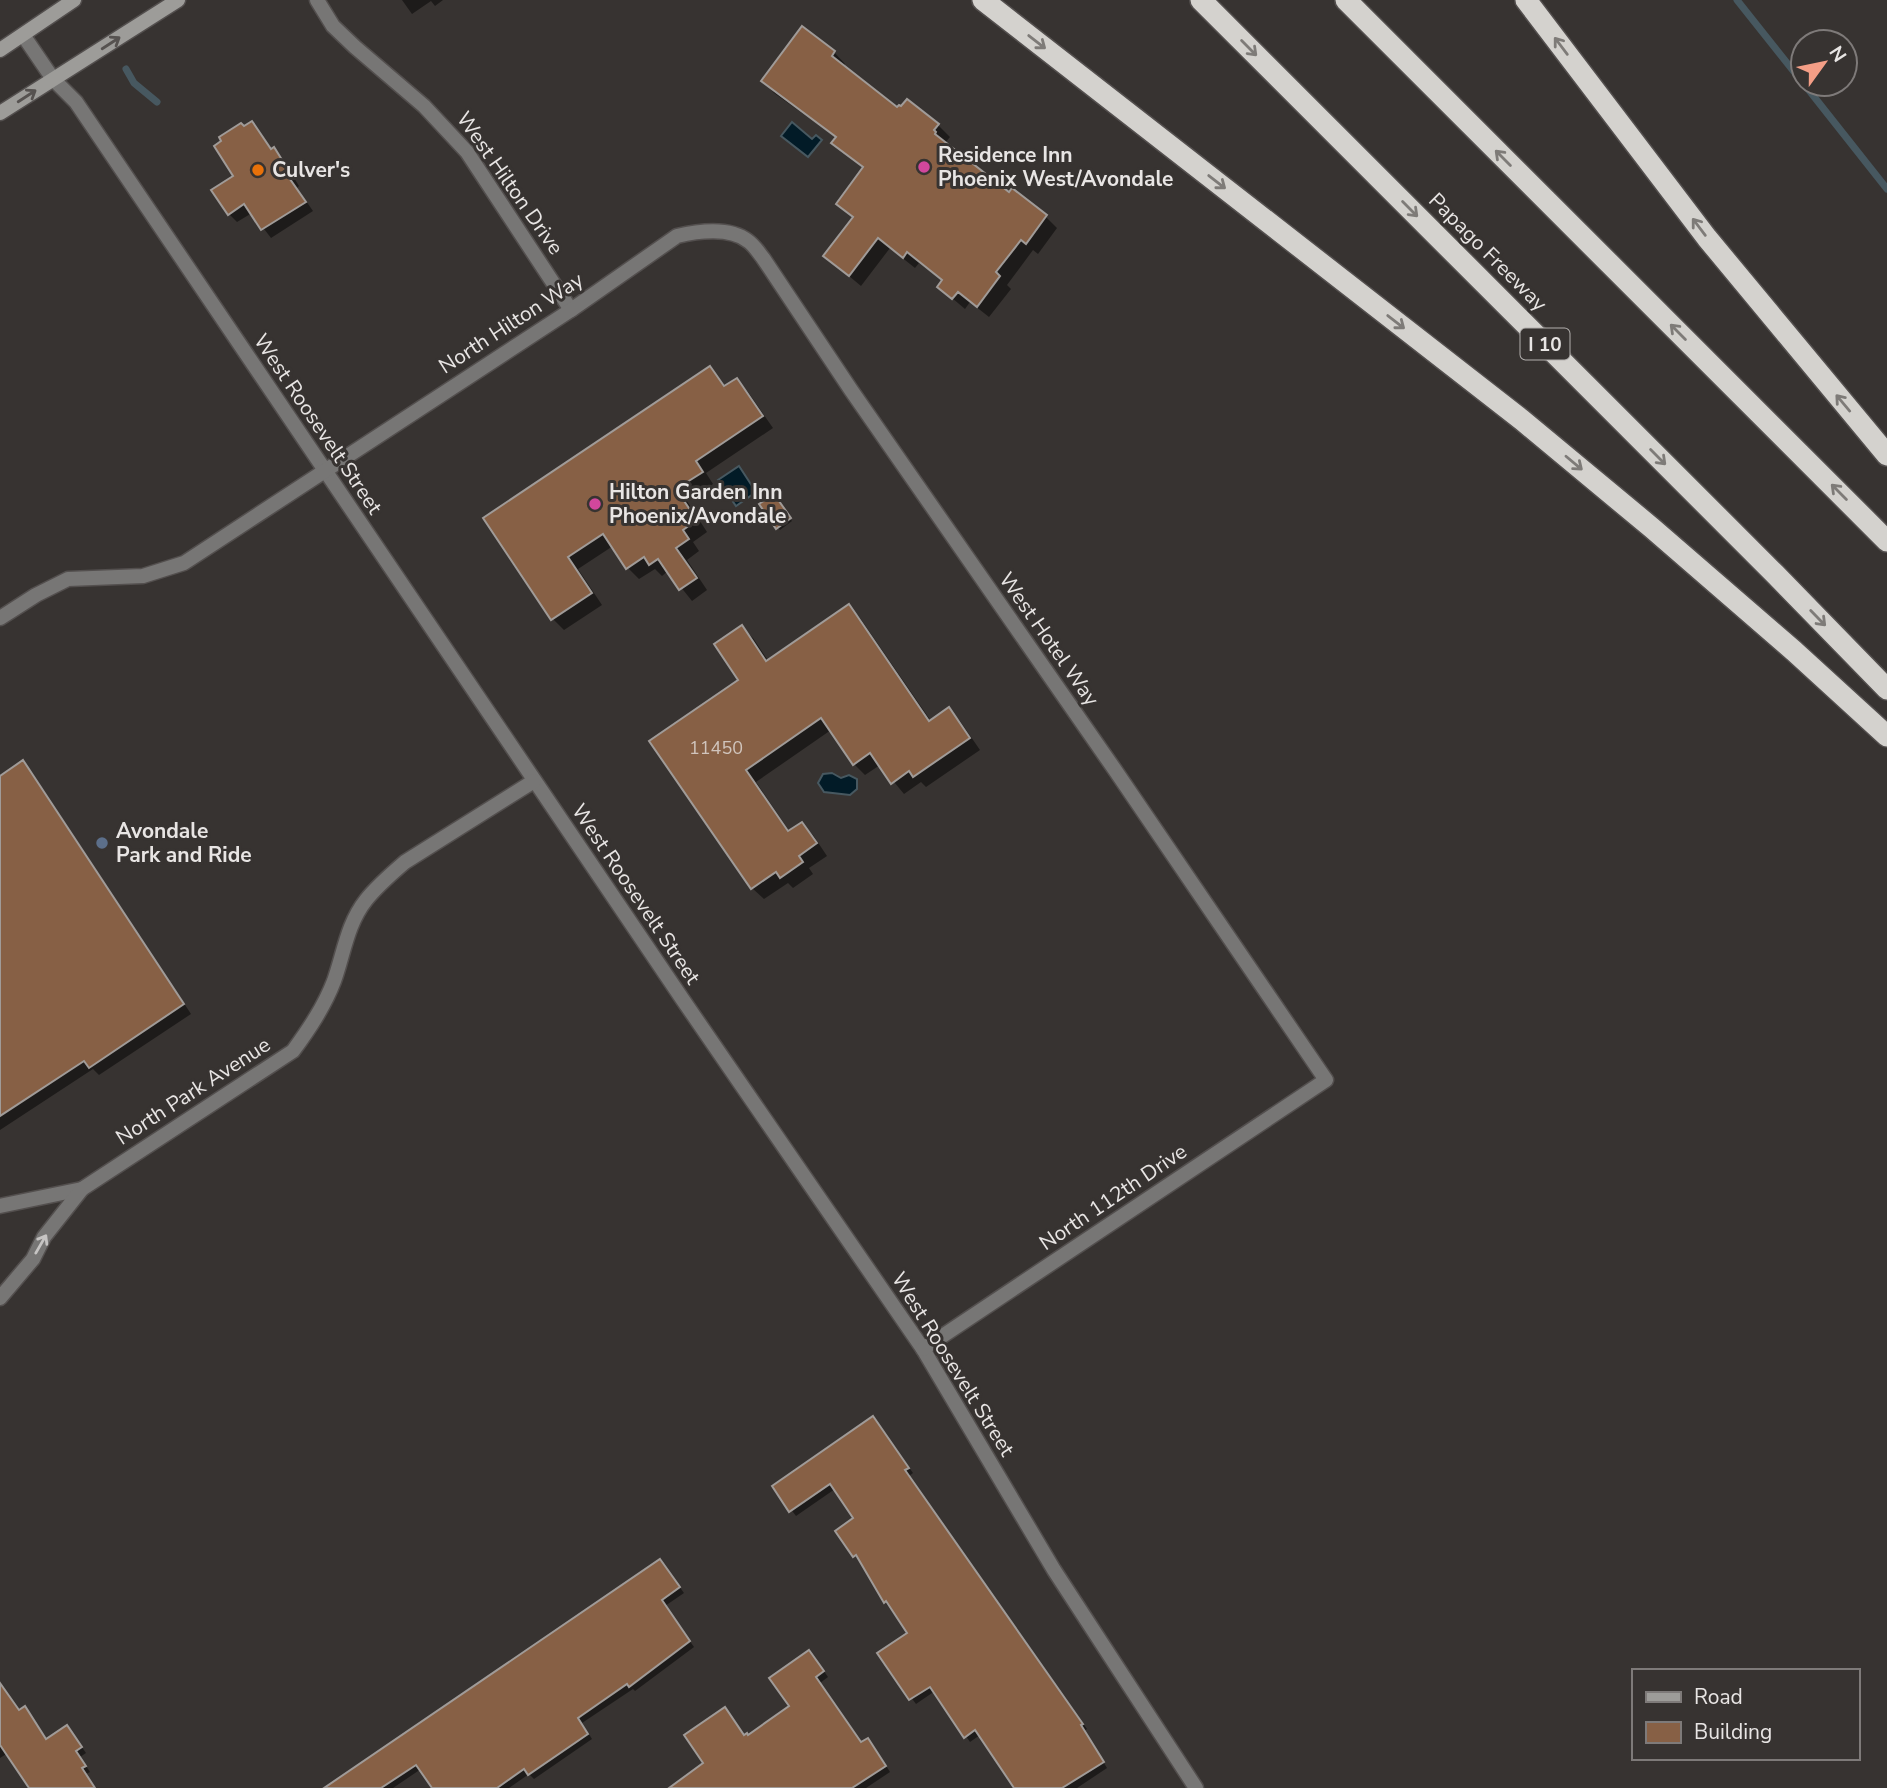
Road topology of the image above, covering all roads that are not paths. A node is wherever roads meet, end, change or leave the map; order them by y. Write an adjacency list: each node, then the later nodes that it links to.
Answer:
1 (74, 0): 8 (main road)
2 (178, 0): 10 (main road, one-way to 2)
3 (317, 0): 13 (street, West Hilton Drive)
4 (983, 0): 19 (highway, one-way to 19)
5 (1201, 0): 18 (highway, Papago Freeway / I 10, one-way to 18)
6 (1346, 0): 16 (highway, one-way to 6)
7 (1526, 0): 14 (highway, one-way to 7)
8 (23, 35): 9 (main road); 10 (street, West Roosevelt Street)
9 (0, 50)
10 (53, 79): 11 (main road, one-way to 10); 15 (street, West Roosevelt Street)
11 (0, 113)
12 (727, 233): 13 (street, North Hilton Way); 21 (street, West Hotel Way)
13 (571, 310): 15 (street, North Hilton Way)
14 (1887, 455)
15 (325, 471): 17 (street, North Hilton Way); 20 (street, West Roosevelt Street)
16 (1887, 541)
17 (0, 618)
18 (1887, 689)
19 (1887, 736)
20 (534, 781): 22 (street, North Park Avenue); 25 (street, West Roosevelt Street)
21 (1326, 1080): 25 (street, North 112th Drive)
22 (82, 1189): 23 (street, North Park Avenue); 24 (street, North Park Avenue, one-way to 22)
23 (0, 1206)
24 (0, 1298)
25 (923, 1349): 26 (street, West Roosevelt Street)
26 (1196, 1788)

